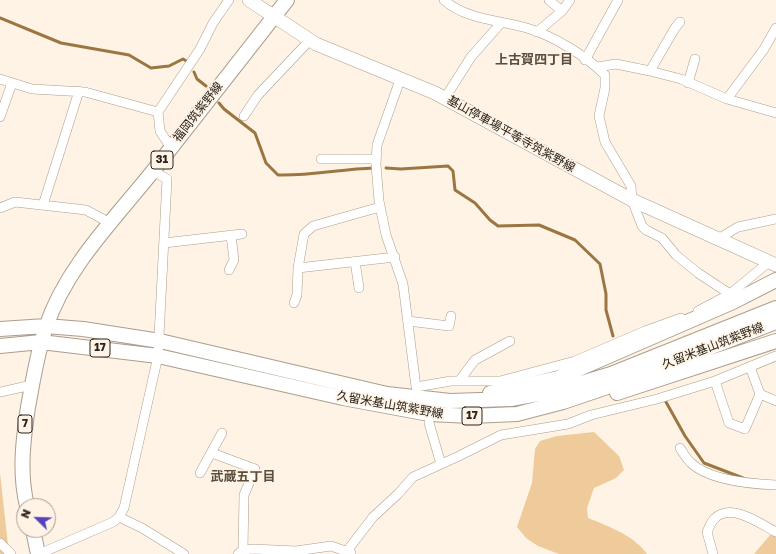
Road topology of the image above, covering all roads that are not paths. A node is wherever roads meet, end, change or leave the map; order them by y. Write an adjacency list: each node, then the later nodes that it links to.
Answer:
1 (229, 0): 26 (street)
2 (249, 0): 9 (main road, 基山停車場平等寺筑紫野線)
3 (287, 0): 9 (main road, 福岡筑紫野線 / 31)
4 (444, 0): 11 (street)
5 (549, 0): 8 (street)
6 (570, 0): 8 (street)
7 (618, 0): 16 (street)
8 (562, 12): 13 (street)
9 (274, 17): 14 (main road, 基山停車場平等寺筑紫野線); 30 (main road, 福岡筑紫野線 / 31)
10 (680, 22): 18 (street)
11 (501, 23): 13 (street); 24 (street)
12 (776, 28): 25 (street)
13 (537, 32): 16 (street)
14 (310, 40): 20 (main road, 基山停車場平等寺筑紫野線); 28 (street)
15 (694, 59): 22 (street)
16 (585, 60): 17 (street)
17 (597, 68): 18 (street); 34 (street)
18 (650, 71): 22 (street)
19 (0, 79): 21 (street)
20 (400, 80): 24 (main road, 基山停車場平等寺筑紫野線); 32 (street)
21 (12, 83): 23 (street); 29 (street)
22 (688, 83): 25 (street)
23 (79, 91): 26 (street); 35 (street)
24 (445, 98): 34 (main road, 基山停車場平等寺筑紫野線)
25 (728, 99): 27 (street)
26 (158, 112): 30 (street)
27 (776, 113)
28 (244, 116)
29 (0, 117)
30 (171, 148): 33 (main road, 福岡筑紫野線 / 31)
31 (321, 159): 32 (street)
32 (376, 159): 36 (street)
33 (153, 171): 39 (main road, 福岡筑紫野線 / 31); 43 (street)
34 (632, 200): 42 (main road, 基山停車場平等寺筑紫野線); 51 (street)
35 (43, 204): 37 (street); 39 (street)
36 (380, 207): 44 (street); 47 (street)
37 (0, 208)
38 (776, 219): 42 (street)
39 (110, 223): 57 (main road, 福岡筑紫野線 / 31)
40 (242, 234): 41 (street)
41 (231, 235): 43 (street); 48 (street)
42 (718, 239): 46 (main road, 基山停車場平等寺筑紫野線)
43 (164, 243): 59 (street)
44 (395, 258): 45 (street); 55 (street)
45 (355, 261): 47 (street); 50 (street)
46 (773, 264): 51 (street)
47 (298, 268): 52 (street)
48 (229, 270)
49 (776, 280): 72 (main road)
50 (359, 288)
51 (730, 294): 68 (street)
52 (294, 303)
53 (776, 308): 72 (main road, 久留米基山筑紫野線 / 17)
54 (451, 316): 55 (street)
55 (408, 321): 68 (street)
56 (776, 322): 74 (main road, 久留米基山筑紫野線 / 17)
57 (46, 326): 58 (main road, 久留米基山筑紫野線); 59 (main road, 久留米基山筑紫野線 / 17); 62 (main road, 7)
58 (0, 329)
59 (160, 341): 64 (street); 72 (main road, 久留米基山筑紫野線 / 17)
60 (510, 341): 68 (street)
61 (776, 341): 74 (main road)
62 (41, 342): 63 (main road, 久留米基山筑紫野線); 64 (main road, 久留米基山筑紫野線 / 17); 69 (main road, 7)
63 (0, 346)
64 (158, 356): 74 (main road, 久留米基山筑紫野線 / 17); 83 (street)
65 (776, 356): 66 (street)
66 (750, 367): 67 (street); 71 (street)
67 (716, 380): 71 (street); 79 (street)
68 (459, 381)
69 (32, 384): 70 (street); 82 (main road, 7)
70 (0, 392)
71 (760, 394): 73 (street)
72 (450, 401)
73 (776, 401)
74 (517, 414)
75 (429, 423): 79 (street)
76 (222, 433): 78 (street)
77 (680, 448): 81 (street)
78 (212, 453): 80 (street); 87 (street)
79 (441, 464): 88 (street)
80 (200, 473)
81 (776, 485)
82 (25, 498)
83 (119, 517): 90 (street); 91 (street)
84 (776, 532): 92 (street)
85 (34, 538): 90 (main road)
86 (0, 544): 89 (street)
87 (241, 552): 88 (street)
88 (350, 552)
89 (11, 554)
90 (38, 554)
91 (184, 554)
92 (713, 554)

